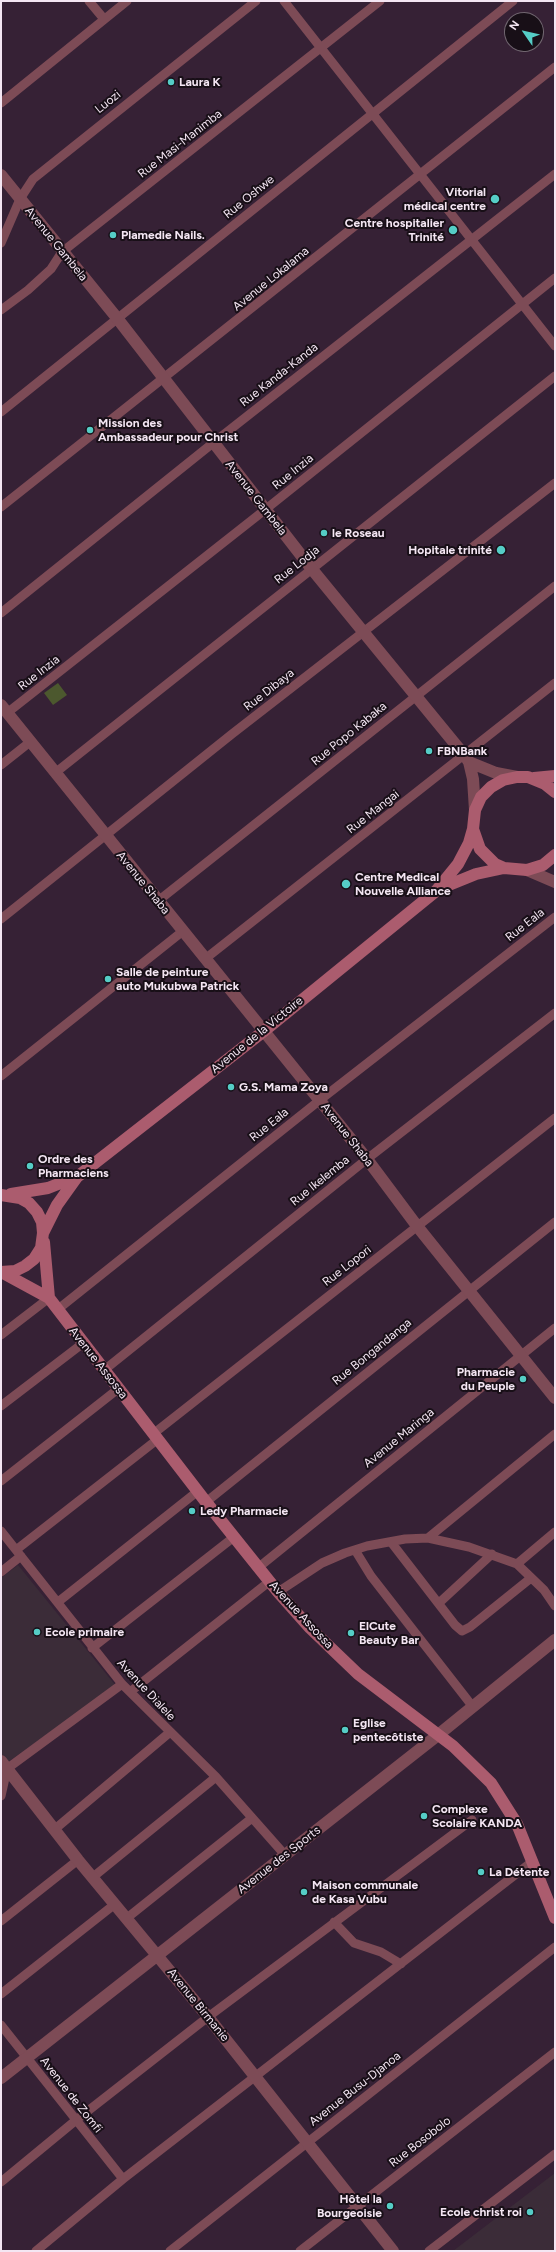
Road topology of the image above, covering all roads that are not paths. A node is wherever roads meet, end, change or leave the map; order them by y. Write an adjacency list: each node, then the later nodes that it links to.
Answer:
1 (88, 1): 7 (street)
2 (127, 1): 7 (street)
3 (256, 1): 15 (street, Luozi)
4 (284, 1): 8 (street)
5 (380, 1): 8 (street, Rue Masi-Manimba)
6 (513, 1): 11 (street, Rue Oshwe)
7 (104, 19): 10 (street)
8 (320, 49): 11 (street); 18 (street, Rue Masi-Manimba)
9 (555, 67): 14 (street, Avenue Lokalama)
10 (1, 103)
11 (372, 114): 14 (street); 22 (street, Rue Oshwe)
12 (555, 174): 16 (street, Rue Kanda-Kanda)
13 (1, 175): 15 (street, Avenue Gambela)
14 (420, 175): 16 (street); 25 (street, Avenue Lokalama)
15 (20, 199): 17 (street, Luozi); 18 (street, Avenue Gambela)
16 (470, 240): 20 (street); 27 (street, Rue Kanda-Kanda)
17 (1, 243)
18 (62, 252): 21 (street, Rue Masi-Manimba); 22 (street, Avenue Gambela)
19 (555, 278): 20 (street, Rue Inzia)
20 (522, 304): 23 (street); 30 (street, Rue Inzia)
21 (1, 310)
22 (117, 318): 25 (street, Avenue Gambela); 26 (street, Rue Oshwe)
23 (555, 346)
24 (555, 376): 31 (street, Rue Lodja)
25 (164, 379): 27 (street, Avenue Gambela); 29 (street, Avenue Lokalama)
26 (1, 412)
27 (213, 443): 30 (street, Avenue Gambela); 33 (street, Rue Kanda-Kanda)
28 (555, 483): 34 (street, Rue Dibaya)
29 (1, 507)
30 (266, 509): 31 (street, Avenue Gambela); 37 (street, Rue Inzia)
31 (311, 568): 34 (street, Avenue Gambela); 41 (street, Rue Lodja)
32 (555, 586): 36 (street, Rue Popo Kabaka)
33 (1, 613)
34 (364, 631): 36 (street, Avenue Gambela); 48 (street, Rue Dibaya)
35 (555, 683): 39 (street, Rue Mangai)
36 (417, 695): 39 (street, Avenue Gambela); 54 (street, Rue Popo Kabaka)
37 (4, 709): 38 (street, Avenue Shaba)
38 (30, 742): 40 (street); 41 (street, Avenue Shaba)
39 (467, 759): 43 (street); 46 (street); 58 (street, Rue Mangai)
40 (1, 765)
41 (55, 773): 48 (street, Avenue Shaba)
42 (555, 776): 44 (main road)
43 (517, 777): 44 (main road); 46 (main road)
44 (533, 778): 45 (main road)
45 (555, 792)
46 (475, 810): 47 (main road)
47 (473, 829): 50 (main road); 53 (main road)
48 (105, 836): 54 (street, Avenue Shaba); 56 (street, Rue Dibaya)
49 (555, 855): 51 (main road)
50 (504, 868): 51 (main road); 53 (main road)
51 (527, 870): 52 (street)
52 (555, 882)
53 (436, 891): 60 (main road, Avenue de la Victoire)
54 (158, 901): 57 (street, Avenue Shaba)
55 (555, 917): 62 (street, Rue Eala)
56 (1, 919)
57 (183, 931): 58 (street, Avenue Shaba); 61 (street)
58 (205, 959): 60 (street, Avenue Shaba)
59 (555, 1013): 64 (street, Rue Ikelemba)
60 (264, 1031): 62 (street, Avenue Shaba); 65 (main road, Avenue de la Victoire)
61 (1, 1076)
62 (320, 1100): 64 (street, Avenue Shaba); 73 (street, Rue Eala)
63 (555, 1118): 68 (street, Rue Lopori)
64 (367, 1159): 68 (street, Avenue Shaba); 78 (street, Rue Ikelemba)
65 (77, 1177): 66 (main road); 69 (main road)
66 (3, 1195): 69 (main road)
67 (555, 1222): 71 (street, Rue Bongandanga)
68 (417, 1226): 71 (street, Avenue Shaba); 83 (street, Rue Lopori)
69 (43, 1235): 70 (main road); 72 (main road)
70 (2, 1273): 72 (main road)
71 (469, 1290): 77 (street, Avenue Shaba); 86 (street, Rue Bongandanga)
72 (49, 1298): 73 (main road, Avenue Assossa); 75 (street)
73 (58, 1310): 76 (main road, Avenue Assossa)
74 (555, 1328): 77 (street, Avenue Maringa)
75 (1, 1335)
76 (82, 1344): 78 (main road, Avenue Assossa); 81 (street)
77 (521, 1355): 80 (street, Avenue Shaba); 96 (street, Avenue Maringa)
78 (103, 1371): 79 (main road, Avenue Assossa)
79 (118, 1389): 83 (main road, Avenue Assossa); 84 (street)
80 (555, 1398)
81 (1, 1406)
82 (555, 1434): 90 (street)
83 (156, 1437): 85 (main road, Avenue Assossa); 93 (street, Rue Lopori)
84 (1, 1481)
85 (198, 1491): 86 (main road, Avenue Assossa); 101 (street)
86 (206, 1502): 89 (main road, Avenue Assossa)
87 (1, 1531): 93 (street, Avenue Dialele)
88 (555, 1532): 95 (street)
89 (234, 1537): 96 (main road, Avenue Assossa); 105 (street)
90 (428, 1538): 91 (street); 94 (street)
91 (391, 1542): 92 (street); 102 (street)
92 (355, 1550): 100 (street); 108 (street)
93 (19, 1553): 97 (street, Rue Lopori); 101 (street, Avenue Dialele)
94 (492, 1554): 95 (street); 102 (street)
95 (517, 1564): 98 (street)
96 (259, 1567): 99 (main road, Avenue Assossa)
97 (1, 1572)
98 (531, 1578): 102 (street); 103 (street)
99 (270, 1581): 100 (main road, Avenue Assossa); 107 (street)
100 (278, 1592): 110 (main road, Avenue Assossa)
101 (58, 1602): 105 (street, Avenue Dialele)
102 (439, 1603)
103 (555, 1606)
104 (555, 1640): 108 (street, Avenue des Sports)
105 (92, 1648): 106 (street, Avenue Dialele)
106 (122, 1684): 107 (street, Avenue Dialele); 111 (street)
107 (130, 1692): 109 (street, Avenue Dialele)
108 (473, 1707): 110 (street, Avenue des Sports)
109 (169, 1733): 112 (street, Avenue Dialele); 116 (street)
110 (438, 1735): 117 (street, Avenue des Sports); 119 (main road, Avenue Assossa)
111 (3, 1768): 113 (street); 116 (street, Avenue Birmanie)
112 (216, 1777): 114 (street, Avenue Dialele); 120 (street)
113 (1, 1796)
114 (252, 1818): 117 (street, Avenue Dialele); 123 (street)
115 (472, 1820): 125 (street)
116 (55, 1829): 118 (street, Avenue Birmanie)
117 (285, 1855): 127 (street, Avenue des Sports)
118 (78, 1860): 120 (street, Avenue Birmanie); 124 (street)
119 (533, 1861): 122 (main road, Avenue Assossa); 128 (street)
120 (93, 1877): 121 (street, Avenue Birmanie)
121 (115, 1904): 123 (street, Avenue Birmanie); 129 (street)
122 (554, 1909)
123 (127, 1918): 127 (street, Avenue Birmanie)
124 (1, 1921)
125 (334, 1922): 128 (street); 130 (street)
126 (555, 1947): 137 (street, Avenue Busu-Djanoa)
127 (157, 1954): 130 (street, Avenue Birmanie); 133 (street, Avenue des Sports)
128 (401, 1964): 134 (street)
129 (1, 1994)
130 (208, 2017): 134 (street, Avenue Birmanie); 136 (street)
131 (1, 2025): 133 (street, Avenue de Zomfi)
132 (555, 2052): 141 (street, Rue Bosobolo)
133 (27, 2056): 135 (street, Avenue des Sports); 136 (street, Avenue de Zomfi)
134 (255, 2077): 137 (street, Avenue Birmanie); 139 (street)
135 (1, 2078)
136 (75, 2120): 139 (street, Avenue de Zomfi); 140 (street)
137 (308, 2142): 141 (street, Avenue Birmanie); 143 (street, Avenue Busu-Djanoa)
138 (555, 2154): 146 (street)
139 (123, 2179): 142 (street)
140 (1, 2182)
141 (358, 2205): 144 (street, Rue Bosobolo); 145 (street, Avenue Birmanie)
142 (36, 2251)
143 (170, 2251)
144 (300, 2251)
145 (393, 2251)
146 (429, 2251)

